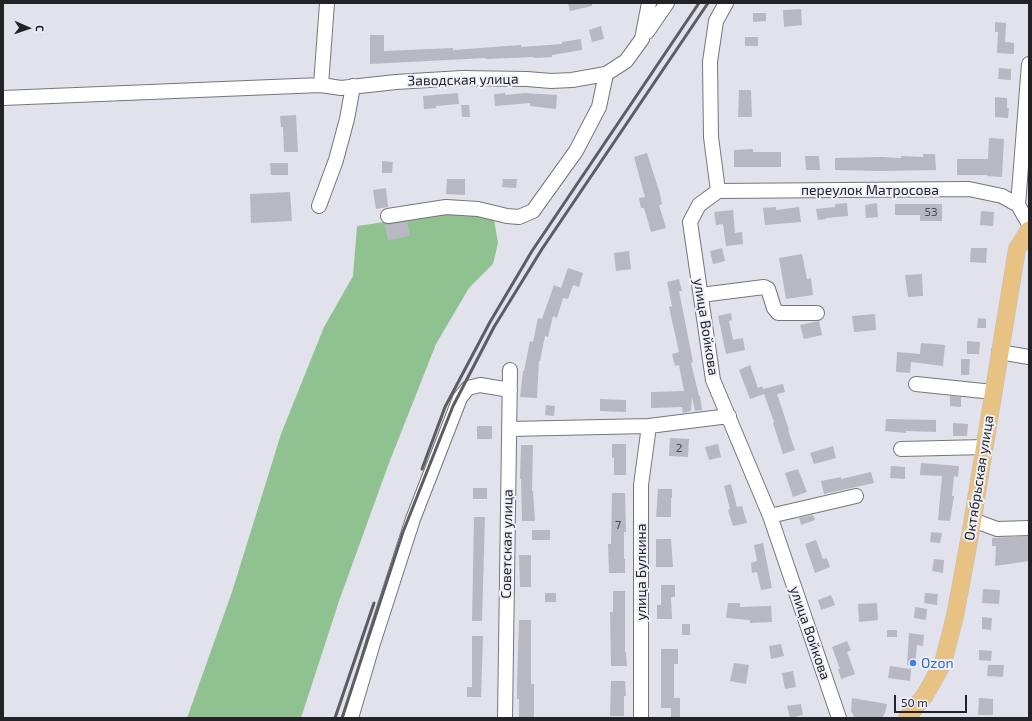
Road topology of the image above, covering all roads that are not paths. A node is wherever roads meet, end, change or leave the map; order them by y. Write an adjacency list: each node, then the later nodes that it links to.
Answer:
1 (327, 3): 8 (street)
2 (649, 3): 5 (street, Заводская улица)
3 (667, 3): 5 (street)
4 (726, 3): 11 (street)
5 (642, 39): 7 (street, Заводская улица)
6 (1029, 64): 12 (street)
7 (606, 74): 9 (street, Заводская улица); 14 (street)
8 (321, 85): 9 (street, Заводская улица); 10 (street, Заводская улица)
9 (353, 86): 13 (street)
10 (3, 98)
11 (718, 190): 12 (street, переулок Матросова); 17 (street, улица Войкова)
12 (1018, 205): 15 (street)
13 (319, 206)
14 (388, 216)
15 (1029, 224)
16 (1029, 230): 19 (main road, Октябрьская улица)
17 (701, 295): 18 (street); 25 (street, улица Войкова)
18 (817, 314)
19 (999, 352): 20 (street); 24 (main road, Октябрьская улица)
20 (1029, 357)
21 (510, 370): 23 (street, Советская улица)
22 (916, 384): 24 (street)
23 (510, 390): 27 (street, Советская улица); 34 (street)
24 (993, 392): 28 (main road, Октябрьская улица)
25 (729, 416): 26 (street); 31 (street, улица Войкова)
26 (649, 426): 27 (street); 36 (street, улица Булкина)
27 (509, 429): 35 (street, Советская улица)
28 (984, 447): 29 (street); 32 (main road, Октябрьская улица)
29 (901, 449)
30 (856, 496): 31 (street)
31 (770, 516): 37 (street, улица Войкова)
32 (973, 520): 33 (street); 38 (main road, Октябрьская улица)
33 (1029, 528)
34 (352, 718)
35 (505, 718)
36 (641, 718)
37 (839, 718)
38 (907, 718)

